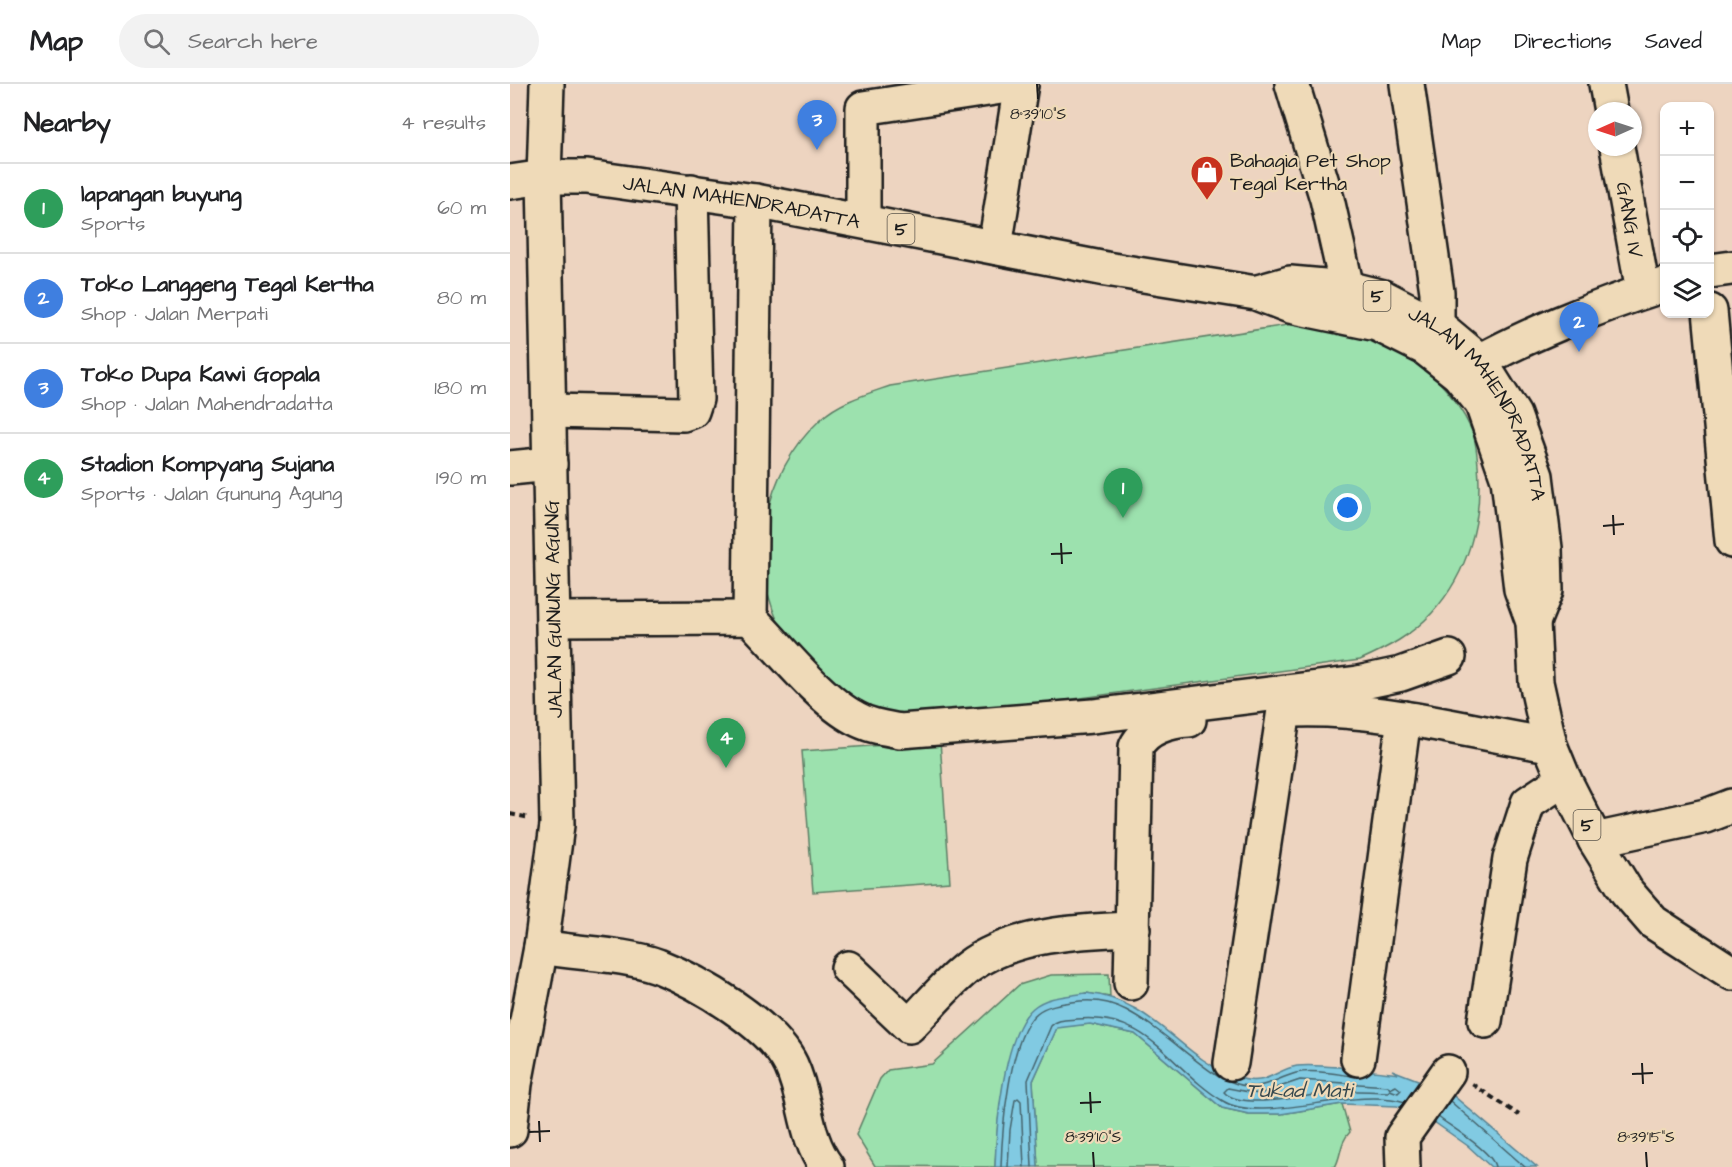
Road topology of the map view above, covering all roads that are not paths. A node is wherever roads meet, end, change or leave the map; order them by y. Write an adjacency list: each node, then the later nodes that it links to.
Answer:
1 (547, 84): 11 (main road, JALAN GUNUNG AGUNG)
2 (1021, 84): 6 (main road); 16 (main road)
3 (1292, 84): 19 (main road)
4 (1407, 84): 23 (main road)
5 (1606, 84): 9 (main road)
6 (985, 86): 7 (main road)
7 (922, 92): 8 (main road)
8 (861, 96): 15 (main road)
9 (1609, 102)
10 (1619, 156): 20 (main road, GANG IV)
11 (544, 177): 12 (main road, 5); 13 (main road, JALAN MAHENDRADATTA / 5); 25 (main road, JALAN GUNUNG AGUNG)
12 (510, 182)
13 (691, 191): 14 (main road, JALAN MAHENDRADATTA / 5); 25 (main road)
14 (755, 201): 15 (main road, JALAN MAHENDRADATTA / 5); 29 (main road)
15 (863, 221): 16 (main road, JALAN MAHENDRADATTA / 5)
16 (995, 247): 21 (main road, JALAN MAHENDRADATTA / 5)
17 (1732, 268): 18 (main road)
18 (1714, 270)
19 (1347, 288): 21 (main road, JALAN MAHENDRADATTA / 5); 23 (main road, JALAN MAHENDRADATTA / 5)
20 (1654, 288): 24 (main road)
21 (1256, 293): 24 (main road, JALAN MAHENDRADATTA / 5)
22 (1711, 318): 28 (main road)
23 (1437, 325): 24 (main road, JALAN MAHENDRADATTA / 5)
24 (1469, 368): 34 (main road, JALAN MAHENDRADATTA / 5)
25 (550, 411): 26 (main road, JALAN GUNUNG AGUNG)
26 (550, 464): 27 (main road); 30 (main road, JALAN GUNUNG AGUNG)
27 (510, 468)
28 (1732, 541)
29 (750, 618): 30 (main road); 31 (main road)
30 (554, 619): 39 (main road, JALAN GUNUNG AGUNG)
31 (1449, 657)
32 (1284, 710): 33 (main road); 38 (main road); 45 (main road)
33 (1404, 718): 34 (main road); 44 (main road)
34 (1550, 745): 35 (main road, JALAN MAHENDRADATTA / 5)
35 (1564, 779): 37 (main road, JALAN MAHENDRADATTA / 5); 43 (main road)
36 (1732, 806): 37 (main road)
37 (1594, 840): 41 (main road, JALAN MAHENDRADATTA / 5)
38 (1133, 929): 40 (main road); 42 (main road)
39 (541, 947): 47 (main road, JALAN GUNUNG AGUNG); 50 (main road)
40 (848, 968)
41 (1732, 973)
42 (1131, 984)
43 (1485, 1021)
44 (1358, 1059)
45 (1231, 1063)
46 (1448, 1072): 49 (main road)
47 (512, 1082): 48 (main road, JALAN GUNUNG AGUNG)
48 (510, 1130)
49 (1402, 1152)
50 (827, 1167)

